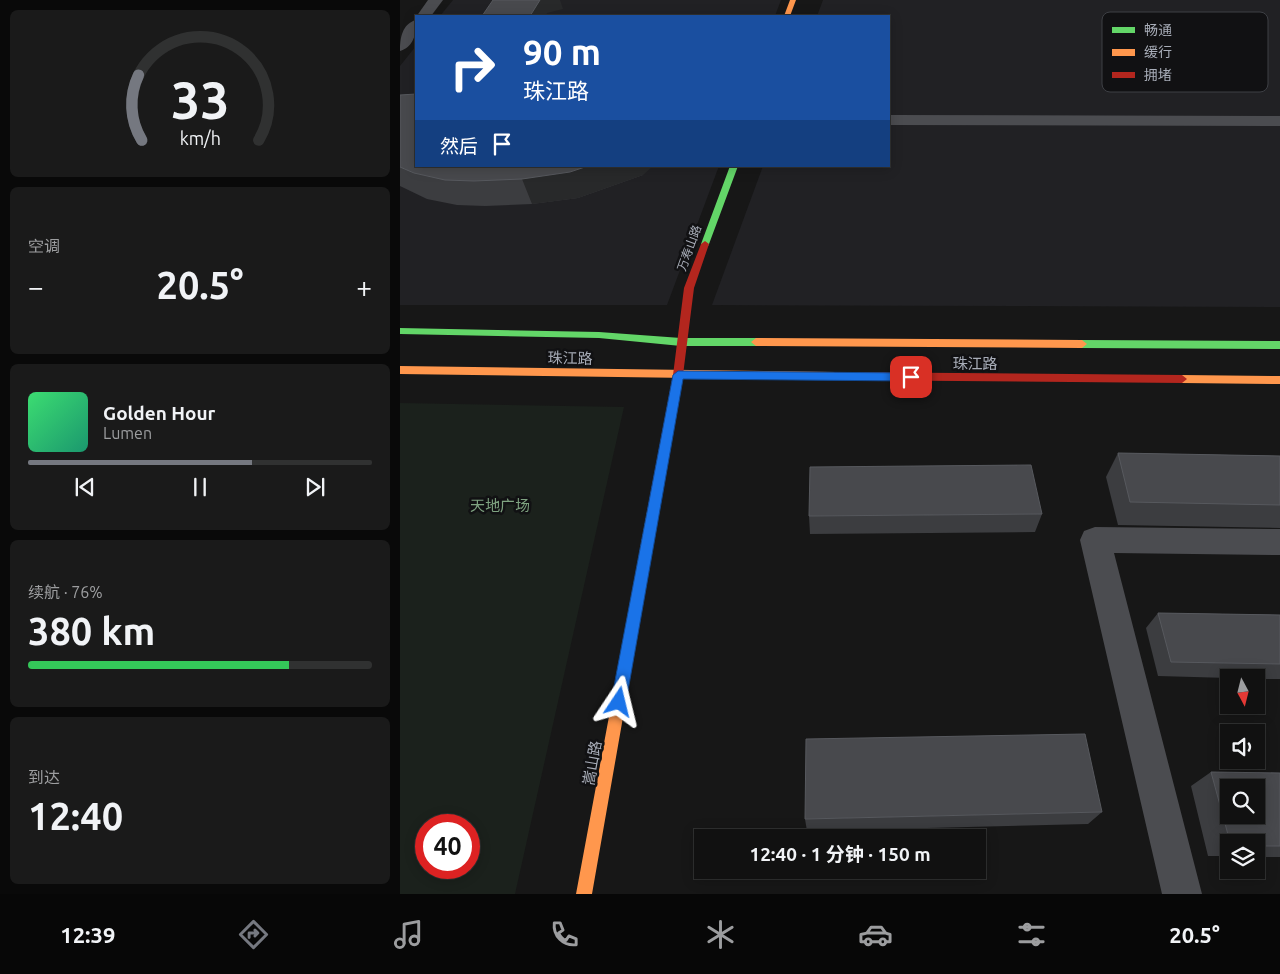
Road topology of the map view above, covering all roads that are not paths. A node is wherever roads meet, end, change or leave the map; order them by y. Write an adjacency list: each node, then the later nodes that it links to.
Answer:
1 (436, 0): 3 (street)
2 (793, 0): 4 (main road)
3 (424, 15)
4 (787, 15)
5 (415, 26): 6 (street)
6 (400, 46)
7 (890, 120): 8 (street)
8 (1280, 121)
9 (734, 167): 11 (main road, 万寿山路)
10 (400, 331): 11 (main road)
11 (681, 342): 12 (main road); 14 (main road, 嵩山路)
12 (1280, 344)
13 (400, 370): 14 (main road, 珠江路)
14 (678, 375): 15 (main road, 珠江路); 17 (main road, 嵩山路)
15 (1280, 380)
16 (1280, 542): 18 (street)
17 (584, 894)
18 (1182, 894)

